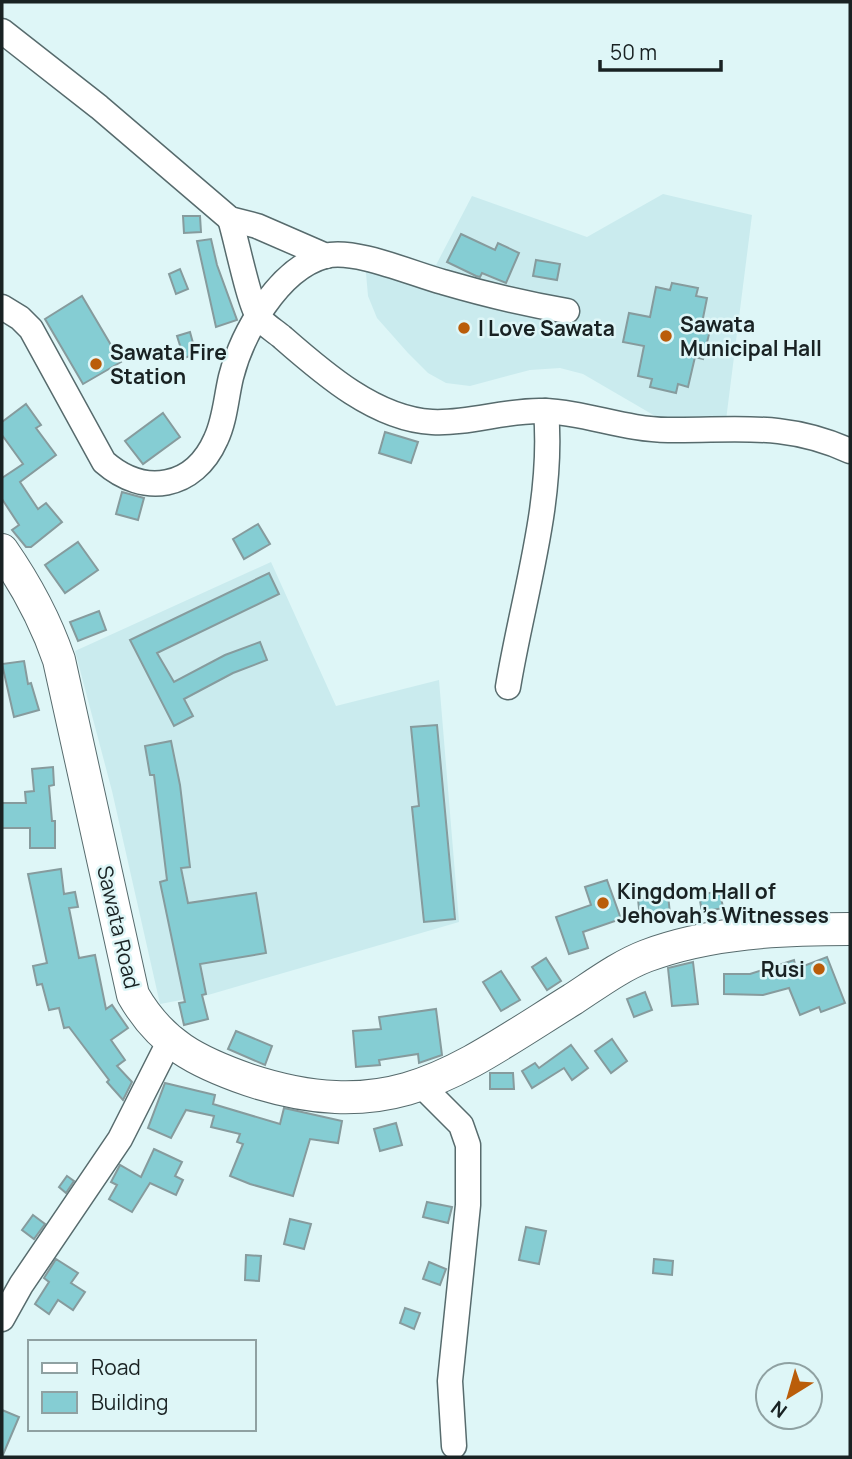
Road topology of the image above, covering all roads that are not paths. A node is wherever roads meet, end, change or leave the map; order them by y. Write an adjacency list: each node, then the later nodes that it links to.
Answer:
1 (2, 31): 2 (street)
2 (230, 219): 3 (street); 6 (street)
3 (326, 256): 5 (street); 6 (street)
4 (2, 307): 6 (street)
5 (567, 311)
6 (257, 315): 7 (street)
7 (546, 411): 8 (street); 10 (street)
8 (850, 451)
9 (2, 550): 12 (main road, Sawata Road)
10 (508, 687)
11 (850, 929): 13 (main road, Sawata Road)
12 (169, 1042): 13 (main road, Sawata Road); 14 (street)
13 (422, 1086): 15 (street)
14 (2, 1319)
15 (454, 1446)

